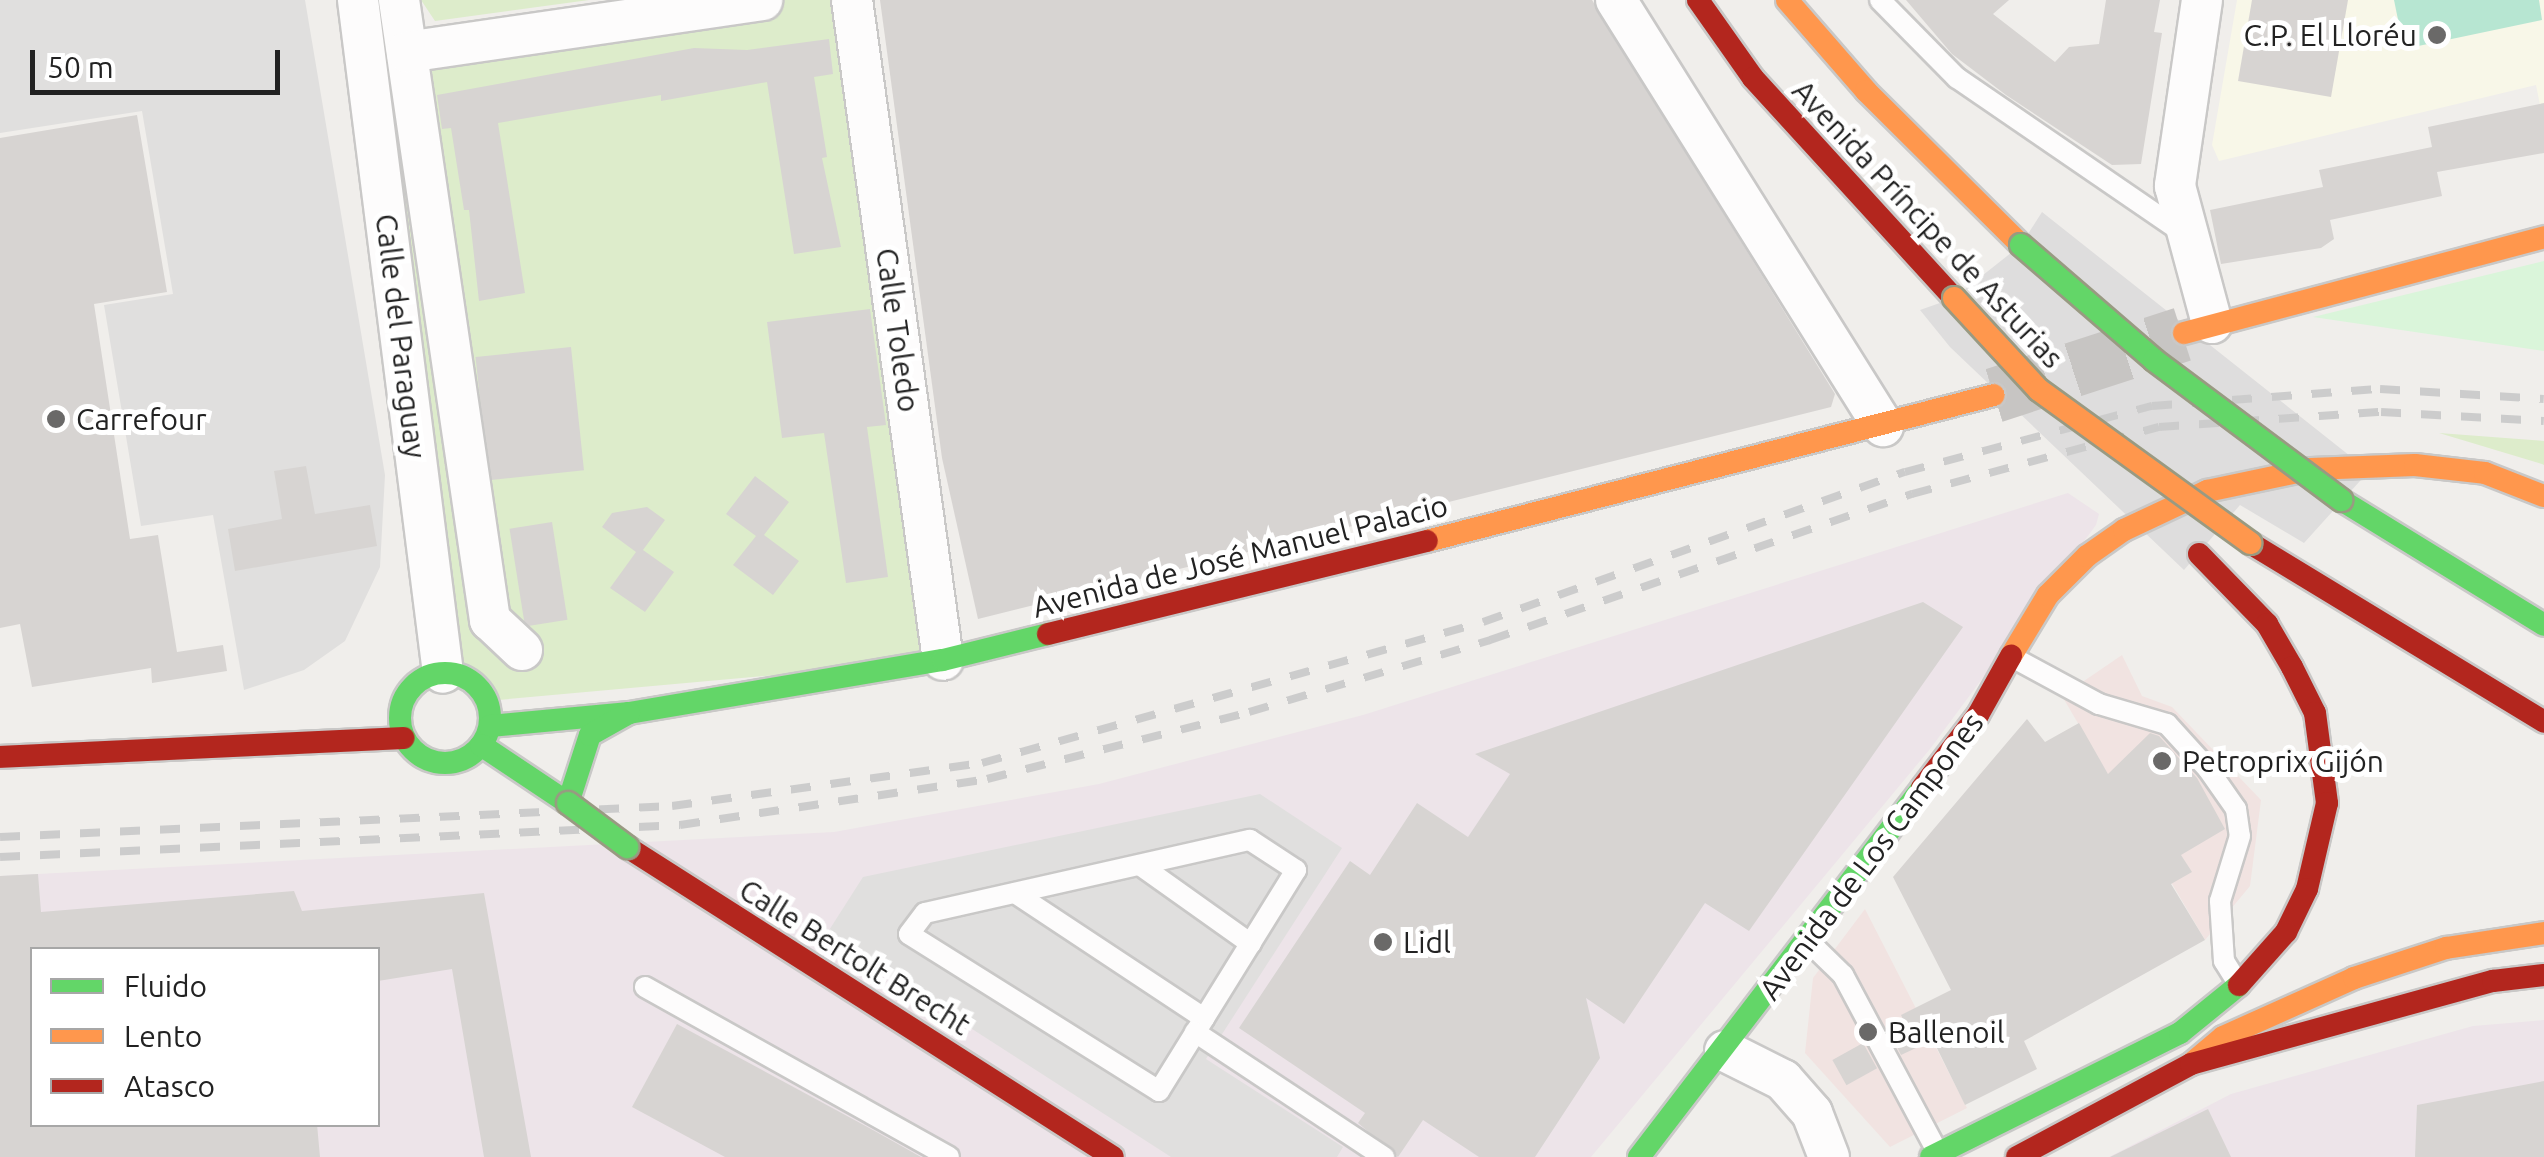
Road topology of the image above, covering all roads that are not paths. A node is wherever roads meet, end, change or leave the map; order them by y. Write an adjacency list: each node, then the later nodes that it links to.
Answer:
1 (358, 0): 24 (street, Calle del Paraguay)
2 (399, 0): 10 (street, Calle del Paraguay)
3 (762, 0): 10 (street)
4 (852, 0): 23 (street, Calle Toledo)
5 (1616, 0): 18 (street)
6 (1698, 0): 16 (main road, Avenida Príncipe de Asturias, bridge)
7 (1786, 0): 20 (main road, Avenida Príncipe de Asturias, bridge)
8 (1880, 0): 12 (lane)
9 (2202, 0): 12 (street)
10 (407, 52): 21 (street, Calle del Paraguay)
11 (2544, 225): 14 (main road)
12 (2184, 234): 15 (street)
13 (2544, 236): 14 (main road)
14 (2431, 262): 15 (main road)
15 (2198, 328)
16 (2039, 390): 26 (main road, Avenida Príncipe de Asturias, bridge); 37 (main road, bridge)
17 (1994, 395): 18 (main road, Avenida de José Manuel Palacio)
18 (1883, 426): 23 (main road, Avenida de José Manuel Palacio)
19 (2544, 496): 22 (main road, Avenida de Los Campones)
20 (2544, 624)
21 (522, 650)
22 (2011, 656): 34 (main road, Avenida de Los Campones); 37 (lane)
23 (943, 660): 25 (main road, Avenida de José Manuel Palacio)
24 (443, 673): 27 (main road); 28 (main road)
25 (629, 713): 27 (main road, Avenida de José Manuel Palacio); 30 (main road)
26 (2544, 722)
27 (485, 736): 28 (main road); 30 (main road, Calle Bertolt Brecht)
28 (404, 738): 29 (main road)
29 (0, 756)
30 (568, 803): 42 (main road, Calle Bertolt Brecht, bridge)
31 (1140, 865): 32 (lane); 35 (lane); 35 (lane)
32 (1015, 893): 39 (lane); 39 (lane)
33 (2544, 934): 41 (main road)
34 (1806, 940): 40 (main road, Avenida de Los Campones); 43 (lane)
35 (1250, 944): 39 (lane)
36 (2544, 975): 41 (main road)
37 (2239, 985): 43 (main road)
38 (645, 987): 44 (lane)
39 (1200, 1026): 45 (lane)
40 (1726, 1051): 46 (main road, Avenida de Los Campones); 47 (street)
41 (2191, 1064): 48 (main road)
42 (1102, 1154)
43 (1934, 1155)
44 (948, 1157)
45 (1384, 1157)
46 (1639, 1157)
47 (1829, 1157)
48 (2016, 1157)

